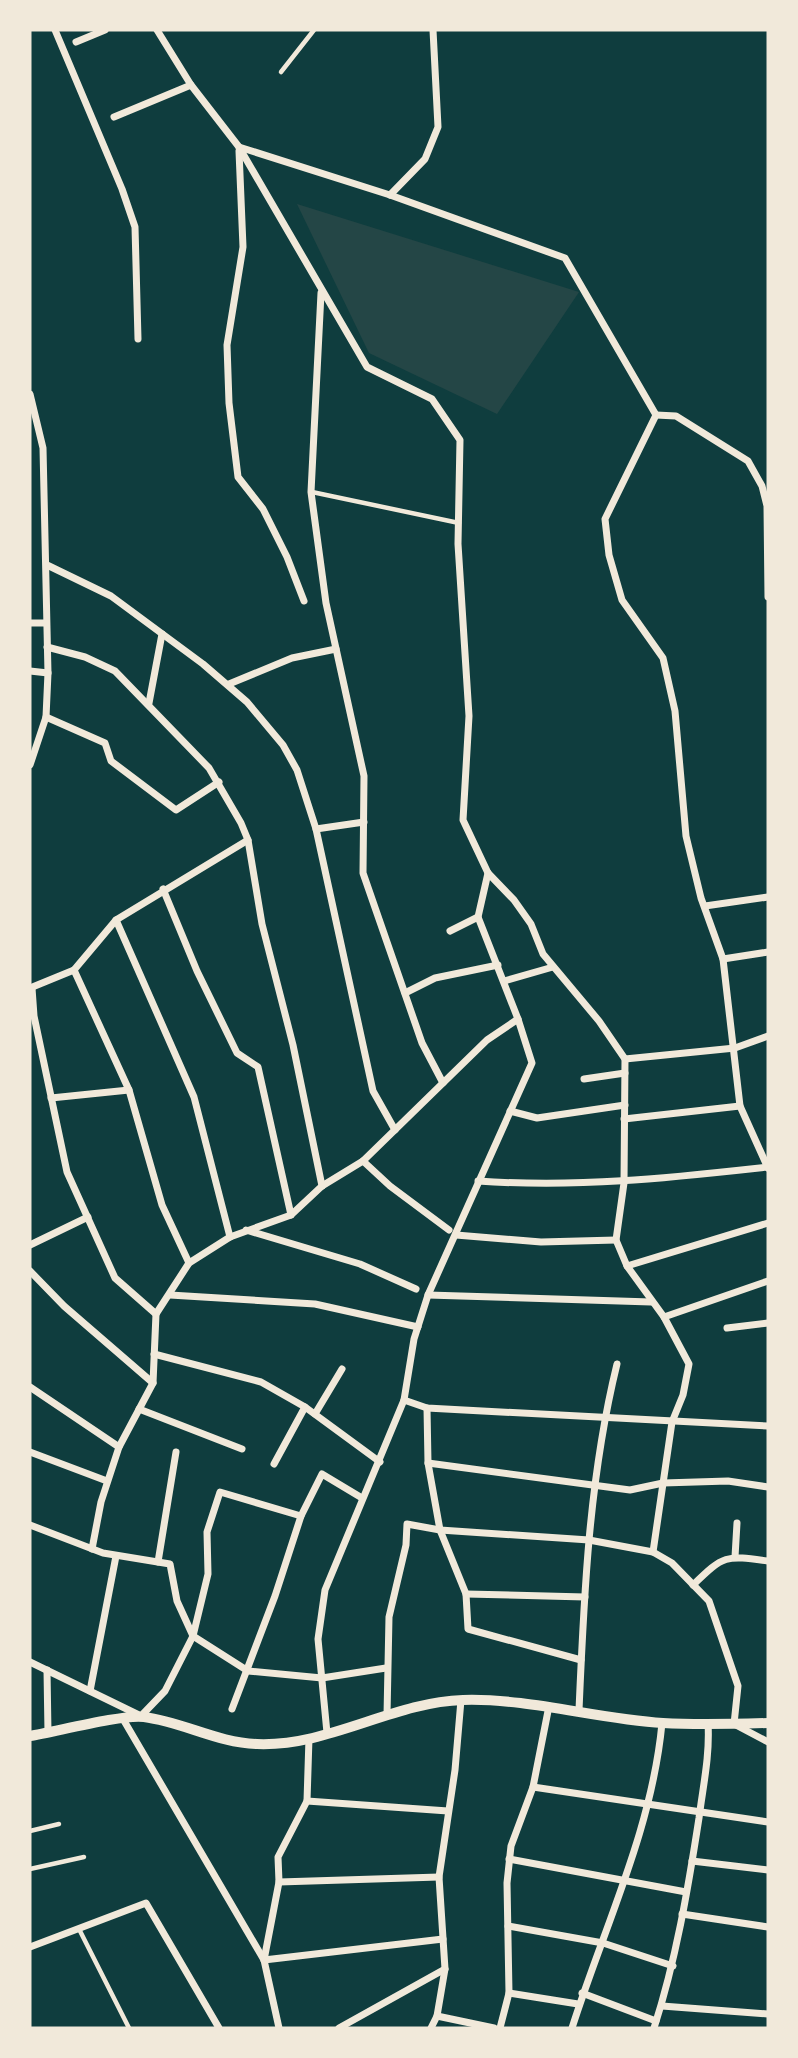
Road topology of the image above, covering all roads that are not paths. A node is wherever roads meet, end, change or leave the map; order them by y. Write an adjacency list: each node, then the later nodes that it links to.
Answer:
1 (55, 30): 13 (street)
2 (105, 30): 6 (street)
3 (157, 30): 8 (street)
4 (314, 30): 7 (lane)
5 (433, 30): 11 (street)
6 (76, 42)
7 (281, 72)
8 (191, 85): 9 (street); 10 (street)
9 (114, 117)
10 (239, 147): 11 (street); 12 (street); 20 (street)
11 (390, 195): 15 (street)
12 (321, 292): 16 (street); 17 (street)
13 (138, 339)
14 (30, 394): 18 (street)
15 (656, 415): 19 (street); 39 (street)
16 (311, 492): 17 (lane); 25 (street)
17 (459, 523): 36 (street)
18 (47, 565): 21 (street); 23 (street)
19 (768, 597)
20 (304, 601)
21 (46, 622): 22 (street); 24 (street)
22 (30, 624)
23 (162, 634): 28 (street); 29 (street)
24 (47, 647): 27 (street); 29 (street)
25 (336, 649): 28 (street); 33 (street)
26 (30, 671): 27 (street)
27 (48, 673): 30 (street)
28 (229, 684): 34 (street)
29 (149, 703): 32 (street)
30 (46, 717): 31 (street); 32 (street)
31 (30, 765)
32 (219, 782): 35 (street)
33 (364, 822): 34 (street); 50 (street)
34 (316, 829): 65 (street)
35 (248, 840): 37 (street); 70 (street)
36 (488, 873): 40 (street); 46 (street)
37 (163, 889): 41 (street); 71 (street)
38 (768, 897): 39 (street)
39 (705, 906): 44 (street)
40 (478, 917): 42 (street); 45 (street)
41 (116, 920): 47 (street); 77 (street)
42 (450, 930)
43 (768, 952): 44 (street)
44 (723, 959): 54 (street)
45 (498, 965): 48 (street); 50 (street)
46 (552, 967): 48 (street); 55 (street)
47 (74, 971): 49 (street); 59 (street)
48 (504, 981): 52 (street)
49 (31, 988): 51 (street)
50 (405, 993): 58 (street)
51 (32, 1016): 60 (street)
52 (518, 1019): 58 (street); 63 (street)
53 (768, 1036): 54 (street)
54 (735, 1048): 55 (street); 62 (street)
55 (625, 1059): 56 (street)
56 (625, 1073): 57 (street); 61 (street)
57 (583, 1079)
58 (443, 1083): 65 (street)
59 (130, 1090): 60 (street); 80 (street)
60 (51, 1098): 72 (street)
61 (625, 1105): 63 (street); 64 (street)
62 (740, 1106): 64 (street); 67 (street)
63 (510, 1111): 68 (street)
64 (624, 1119): 69 (street)
65 (394, 1129): 66 (street)
66 (363, 1161): 70 (street); 75 (street)
67 (768, 1167): 69 (street)
68 (478, 1181): 69 (street); 76 (street)
69 (624, 1184): 78 (street)
70 (322, 1186): 71 (street)
71 (292, 1215): 74 (street)
72 (89, 1217): 79 (street); 88 (street)
73 (768, 1223): 81 (street)
74 (246, 1230): 77 (street); 84 (street)
75 (449, 1230)
76 (456, 1235): 78 (street); 86 (street)
77 (230, 1237): 80 (street)
78 (616, 1240): 81 (street)
79 (30, 1245)
80 (188, 1262): 85 (street)
81 (627, 1266): 87 (street)
82 (30, 1271): 96 (street)
83 (768, 1281): 89 (street)
84 (416, 1289)
85 (170, 1295): 88 (street); 91 (street)
86 (428, 1295): 87 (street); 91 (street)
87 (652, 1302): 89 (street)
88 (156, 1314): 93 (street)
89 (664, 1317): 104 (street)
90 (768, 1323): 92 (street)
91 (418, 1327): 98 (street)
92 (727, 1328)
93 (154, 1354): 96 (street); 99 (street)
94 (617, 1364): 103 (street)
95 (342, 1369): 102 (street)
96 (153, 1383): 101 (street)
97 (30, 1387): 106 (street)
98 (404, 1400): 100 (street); 110 (street)
99 (304, 1407): 102 (street); 112 (street)
100 (427, 1408): 103 (street); 111 (street)
101 (139, 1409): 106 (street); 107 (street)
102 (315, 1414): 110 (street)
103 (604, 1419): 104 (street); 115 (street)
104 (672, 1422): 105 (street); 114 (street)
105 (768, 1426)
106 (119, 1447): 113 (street)
107 (242, 1449)
108 (30, 1451): 113 (street)
109 (176, 1452): 128 (street)
110 (380, 1462): 117 (street)
111 (428, 1463): 115 (street); 121 (street)
112 (274, 1464)
113 (107, 1481): 123 (street)
114 (663, 1483): 115 (street); 116 (street); 124 (street)
115 (594, 1486): 122 (street)
116 (768, 1487)
117 (362, 1498): 118 (street); 138 (street)
118 (301, 1516): 132 (street); 137 (street)
119 (737, 1522): 126 (street)
120 (30, 1525): 123 (street)
121 (440, 1530): 122 (street); 130 (street); 135 (street)
122 (589, 1540): 124 (street); 131 (street)
123 (92, 1549): 125 (street)
124 (653, 1552): 129 (street)
125 (117, 1556): 128 (street); 139 (street)
126 (735, 1557): 127 (street); 129 (street)
127 (768, 1561)
128 (158, 1563): 132 (street)
129 (693, 1585): 150 (street)
130 (466, 1594): 131 (street); 133 (street)
131 (585, 1597): 133 (street)
132 (194, 1636): 137 (street); 145 (street)
133 (581, 1660): 143 (street)
134 (30, 1662): 136 (street)
135 (386, 1668): 138 (street); 144 (street)
136 (47, 1670): 139 (street); 151 (street)
137 (248, 1671): 138 (street); 142 (street)
138 (322, 1678): 152 (street)
139 (90, 1691): 145 (street)
140 (461, 1700): 141 (street); 144 (street); 159 (street)
141 (549, 1706): 143 (street); 156 (street)
142 (232, 1710)
143 (579, 1710): 147 (street)
144 (387, 1715): 152 (street)
145 (141, 1716): 146 (street); 154 (street)
146 (123, 1719): 151 (street); 180 (street)
147 (662, 1723): 148 (street); 158 (street)
148 (708, 1723): 150 (street); 160 (street)
149 (768, 1723): 150 (street)
150 (734, 1724): 155 (street)
151 (48, 1733): 153 (street)
152 (327, 1733): 154 (street)
153 (30, 1736)
154 (309, 1738): 157 (street)
155 (768, 1742)
156 (533, 1787): 158 (street); 165 (street)
157 (307, 1801): 159 (street); 171 (street)
158 (648, 1806): 160 (street); 170 (street)
159 (448, 1811): 169 (street)
160 (699, 1814): 161 (street); 166 (street)
161 (768, 1822)
162 (59, 1824): 163 (lane)
163 (30, 1831)
164 (83, 1857): 167 (lane)
165 (509, 1859): 170 (street); 174 (street)
166 (692, 1861): 168 (street); 172 (street)
167 (30, 1869)
168 (768, 1870)
169 (439, 1877): 171 (street); 177 (street)
170 (626, 1880): 172 (street); 178 (street)
171 (279, 1882): 180 (street)
172 (685, 1892): 173 (street)
173 (682, 1914): 175 (street); 181 (street)
174 (508, 1926): 178 (street); 183 (street)
175 (768, 1927)
176 (78, 1928): 179 (street); 190 (lane); 191 (street)
177 (443, 1939): 180 (street); 182 (street)
178 (603, 1943): 181 (street); 184 (street)
179 (30, 1947)
180 (264, 1960): 192 (street)
181 (673, 1966): 186 (street)
182 (445, 1969): 188 (street); 193 (street)
183 (509, 1993): 185 (street); 196 (street)
184 (582, 1993): 185 (street); 189 (street)
185 (578, 2004): 197 (street)
186 (662, 2006): 187 (street); 189 (street)
187 (768, 2014)
188 (437, 2016): 194 (street); 195 (street)
189 (655, 2025)
190 (129, 2028)
191 (219, 2028)
192 (279, 2028)
193 (339, 2028)
194 (431, 2028)
195 (494, 2028)
196 (500, 2028)
197 (572, 2028)

